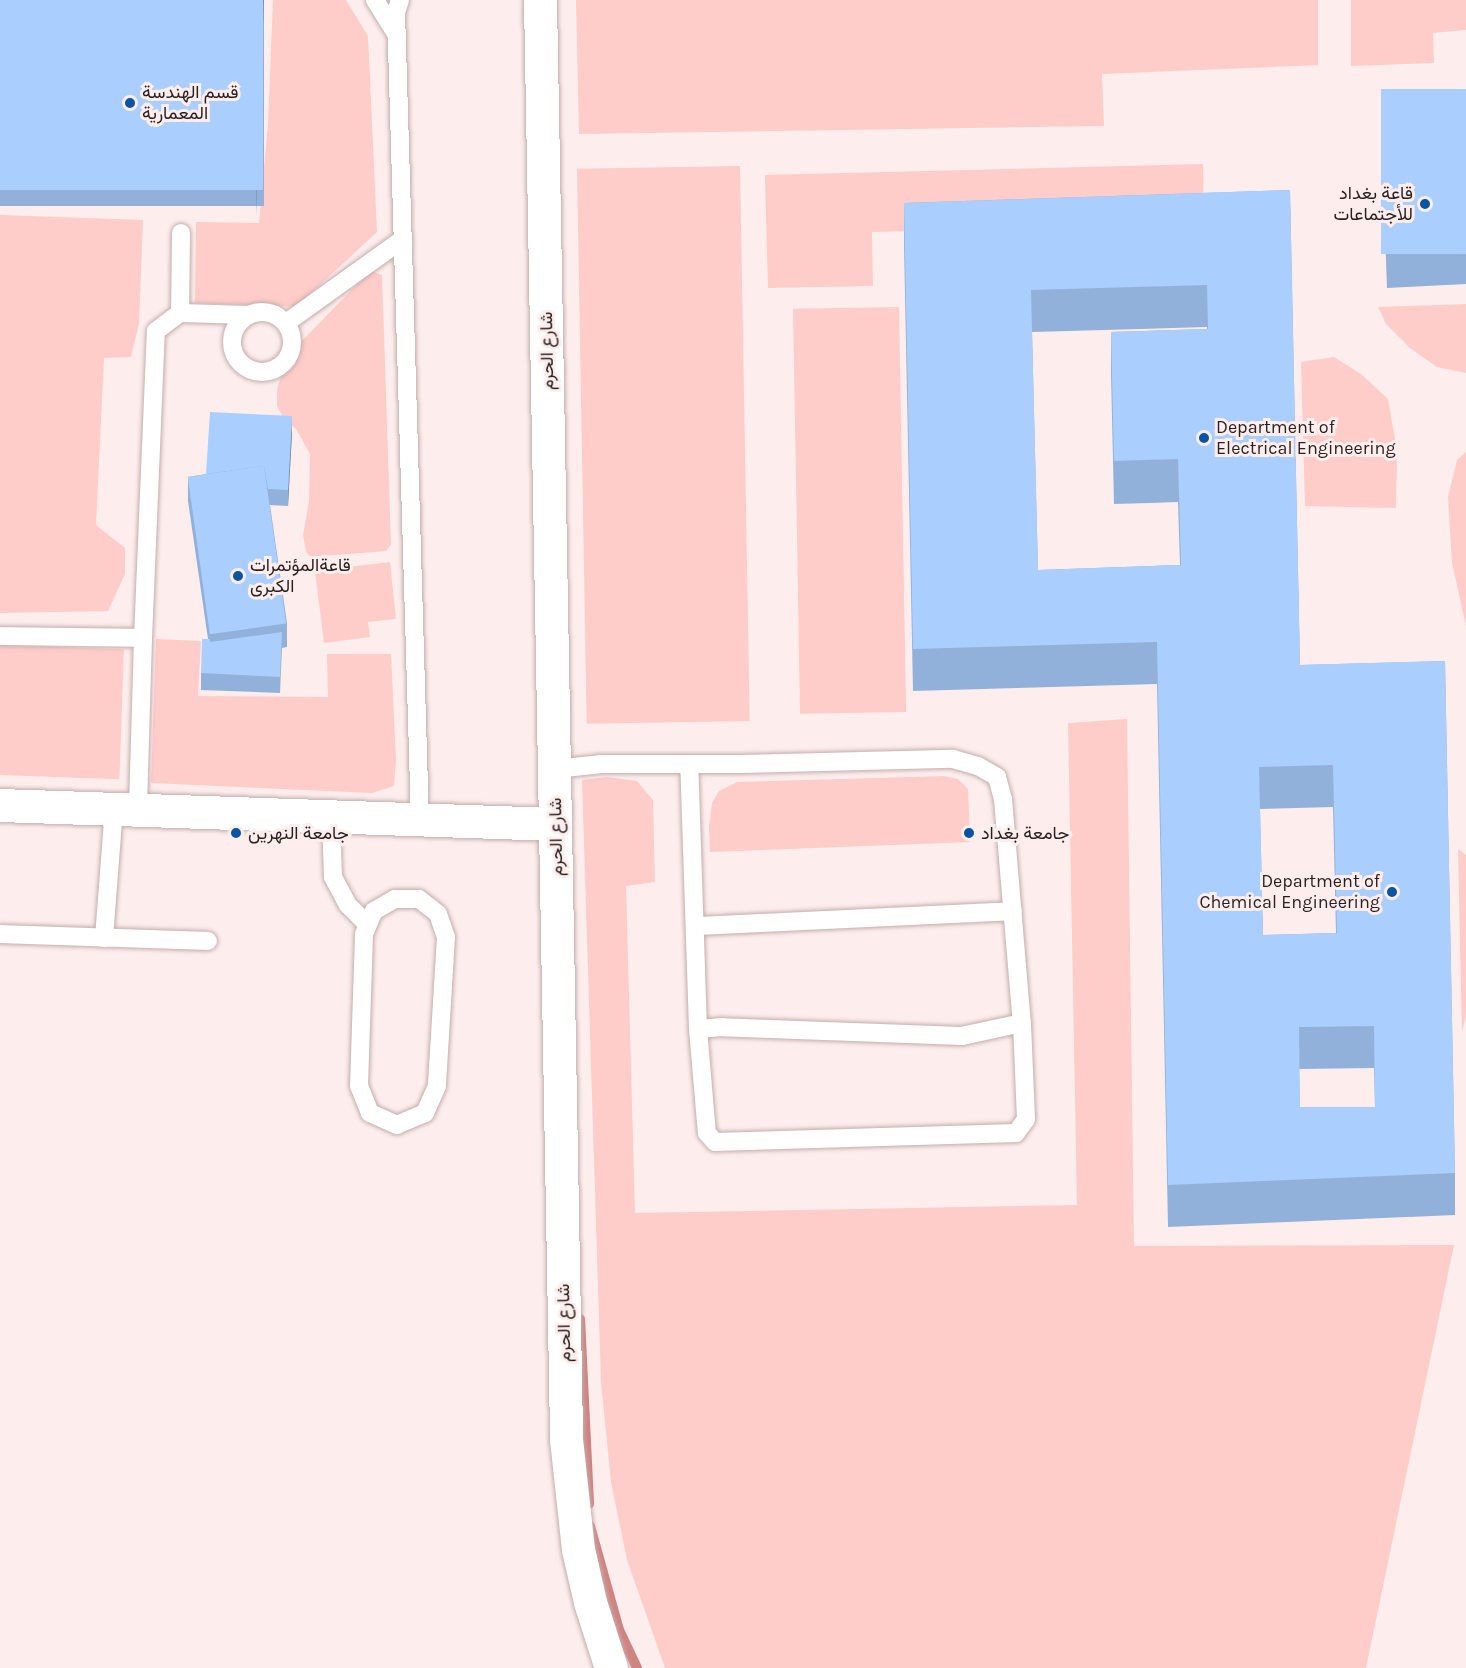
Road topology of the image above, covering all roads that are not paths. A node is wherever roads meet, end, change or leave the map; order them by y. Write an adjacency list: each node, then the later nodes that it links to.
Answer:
1 (375, 0): 4 (lane)
2 (540, 0): 13 (street, شارع الحرم)
3 (395, 4): 4 (lane)
4 (396, 36): 6 (lane)
5 (181, 233): 7 (lane)
6 (403, 239): 9 (lane); 17 (lane)
7 (180, 313): 8 (lane); 11 (lane)
8 (249, 315): 9 (lane); 9 (lane)
9 (286, 323)
10 (0, 636): 11 (lane)
11 (143, 638): 15 (lane)
12 (689, 764): 13 (lane); 19 (lane); 21 (lane)
13 (555, 769): 18 (street, شارع الحرم)
14 (0, 805): 15 (street)
15 (126, 810): 16 (street); 23 (lane)
16 (331, 817): 17 (street); 20 (lane)
17 (420, 820): 18 (street)
18 (555, 824): 27 (street, شارع الحرم)
19 (1013, 911): 21 (lane); 25 (lane)
20 (368, 925): 20 (lane)
21 (696, 926): 26 (lane)
22 (0, 934): 23 (lane)
23 (104, 938): 24 (lane)
24 (208, 941)
25 (1022, 1023): 26 (lane); 26 (lane)
26 (698, 1029)
27 (611, 1668)

